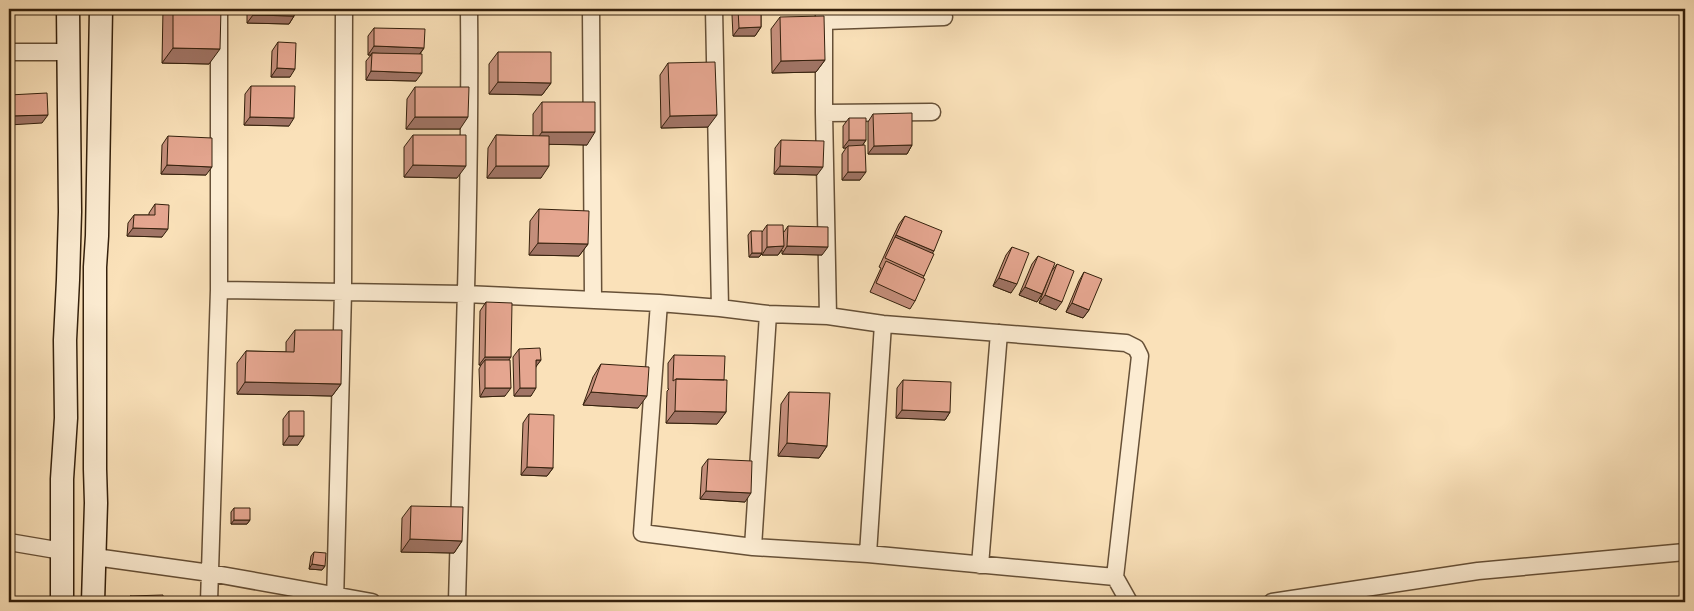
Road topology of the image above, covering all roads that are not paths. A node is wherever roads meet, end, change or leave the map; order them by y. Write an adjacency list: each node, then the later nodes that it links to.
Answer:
1 (68, 9): 11 (street)
2 (101, 9): 29 (street)
3 (219, 9): 14 (street)
4 (344, 9): 15 (street)
5 (469, 9): 16 (street)
6 (591, 9): 17 (street)
7 (714, 9): 19 (street)
8 (824, 15): 9 (street); 13 (street)
9 (944, 17)
10 (9, 52): 11 (street)
11 (68, 52): 26 (street)
12 (932, 112): 13 (street)
13 (824, 113): 21 (street)
14 (219, 290): 15 (street); 31 (street)
15 (343, 292): 16 (street); 33 (street)
16 (465, 294): 17 (street); 38 (street)
17 (593, 300): 18 (street)
18 (659, 303): 19 (street); 25 (street)
19 (720, 308): 20 (street)
20 (768, 314): 21 (street); 25 (street)
21 (828, 316): 22 (street)
22 (883, 324): 23 (street); 28 (street)
23 (999, 333): 30 (street); 32 (street)
24 (9, 542): 26 (street)
25 (753, 547): 28 (street)
26 (62, 551): 29 (street); 34 (street)
27 (1685, 552): 40 (street)
28 (868, 554): 30 (street)
29 (94, 557): 31 (street); 35 (street)
30 (980, 565): 32 (street)
31 (210, 573): 33 (street); 36 (street)
32 (1115, 577): 39 (street)
33 (335, 599): 37 (street)
34 (62, 602)
35 (93, 602)
36 (210, 602)
37 (372, 602)
38 (457, 602)
39 (1129, 602)
40 (1272, 602)

